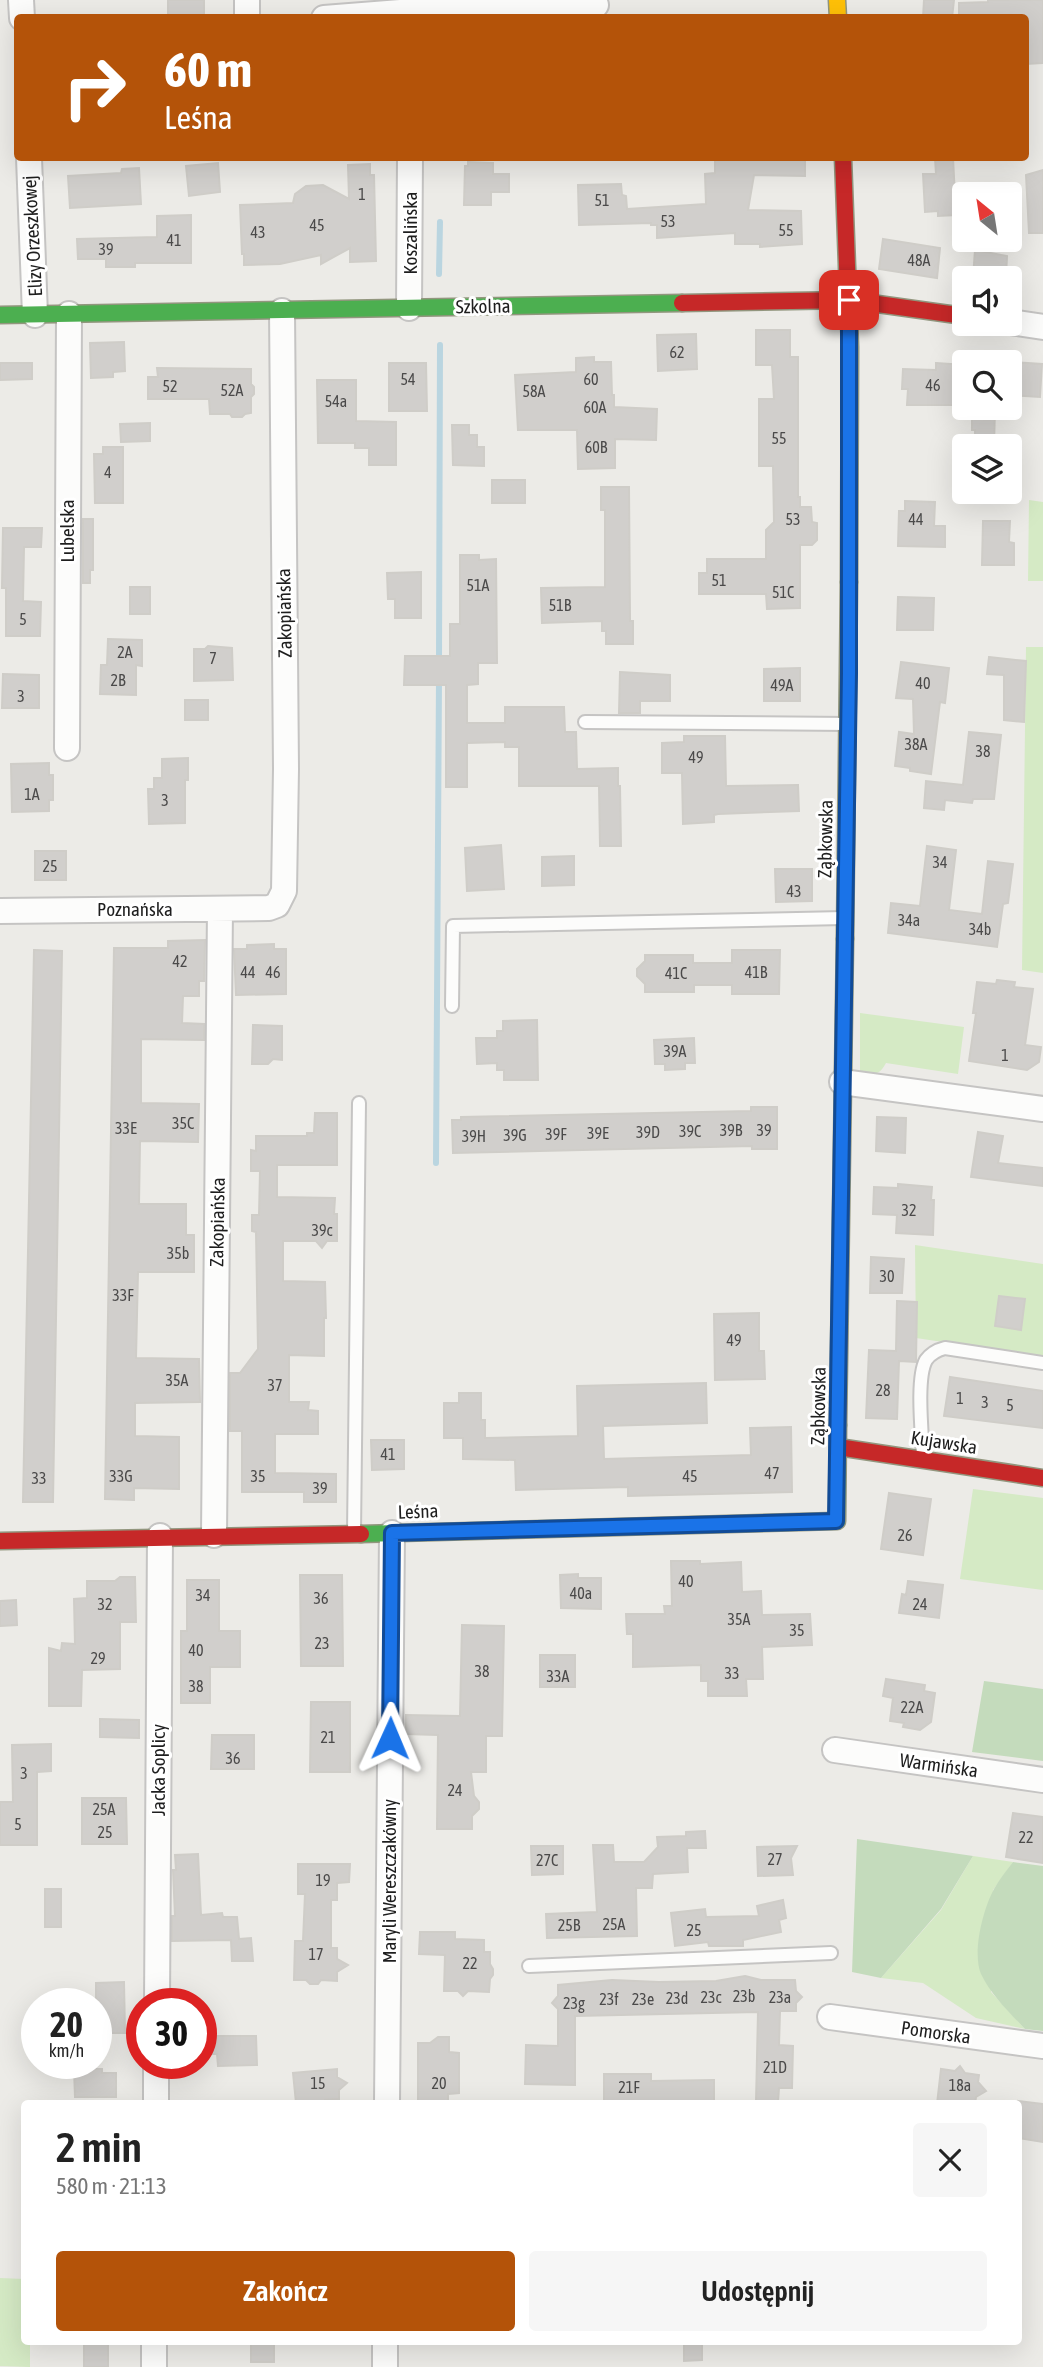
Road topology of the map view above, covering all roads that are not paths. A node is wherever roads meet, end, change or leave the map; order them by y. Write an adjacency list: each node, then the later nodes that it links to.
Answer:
1 (596, 5): 2 (street)
2 (413, 10): 3 (street)
3 (368, 14)
4 (29, 161): 13 (street, Elizy Orzeszkowej)
5 (410, 161): 8 (street, Koszalińska)
6 (843, 161): 7 (street, Ząbkowska)
7 (849, 300): 8 (street, Szkolna); 11 (street, Szkolna); 17 (street, Ząbkowska)
8 (409, 308): 9 (street, Szkolna)
9 (282, 311): 10 (street, Szkolna); 19 (street, Zakopiańska)
10 (69, 314): 13 (street, Szkolna); 18 (street, Lubelska)
11 (952, 314)
12 (0, 315): 13 (street, Szkolna)
13 (35, 315)
14 (1022, 324): 15 (street)
15 (1043, 327)
16 (585, 722): 17 (lane)
17 (848, 724): 22 (street, Ząbkowska)
18 (67, 748)
19 (270, 908): 20 (street, Poznańska)
20 (220, 909): 21 (street, Poznańska); 34 (street, Zakopiańska)
21 (0, 911)
22 (845, 918): 23 (lane); 24 (street, Ząbkowska)
23 (452, 1006)
24 (842, 1082): 26 (street); 28 (street, Ząbkowska)
25 (359, 1103): 33 (lane)
26 (1043, 1110)
27 (1043, 1363): 29 (lane)
28 (838, 1447): 29 (street, Kujawska); 31 (street, Ząbkowska)
29 (923, 1460): 30 (street, Kujawska)
30 (1043, 1478)
31 (836, 1521): 32 (street, Leśna)
32 (392, 1533): 33 (street, Leśna); 46 (street, Maryli Wereszczakówny)
33 (354, 1534): 34 (street, Leśna)
34 (214, 1535): 35 (street, Leśna)
35 (160, 1536): 36 (street, Leśna); 41 (street, Jacka Soplicy)
36 (0, 1541)
37 (835, 1750): 38 (street, Warmińska)
38 (1043, 1780)
39 (831, 1953): 40 (lane)
40 (529, 1966)
41 (157, 1988)
42 (830, 2017): 43 (street, Pomorska)
43 (1043, 2046)
44 (156, 2079): 45 (street)
45 (156, 2100)
46 (387, 2100)
47 (155, 2345): 49 (street)
48 (385, 2345): 50 (street)
49 (154, 2367)
50 (385, 2367)

